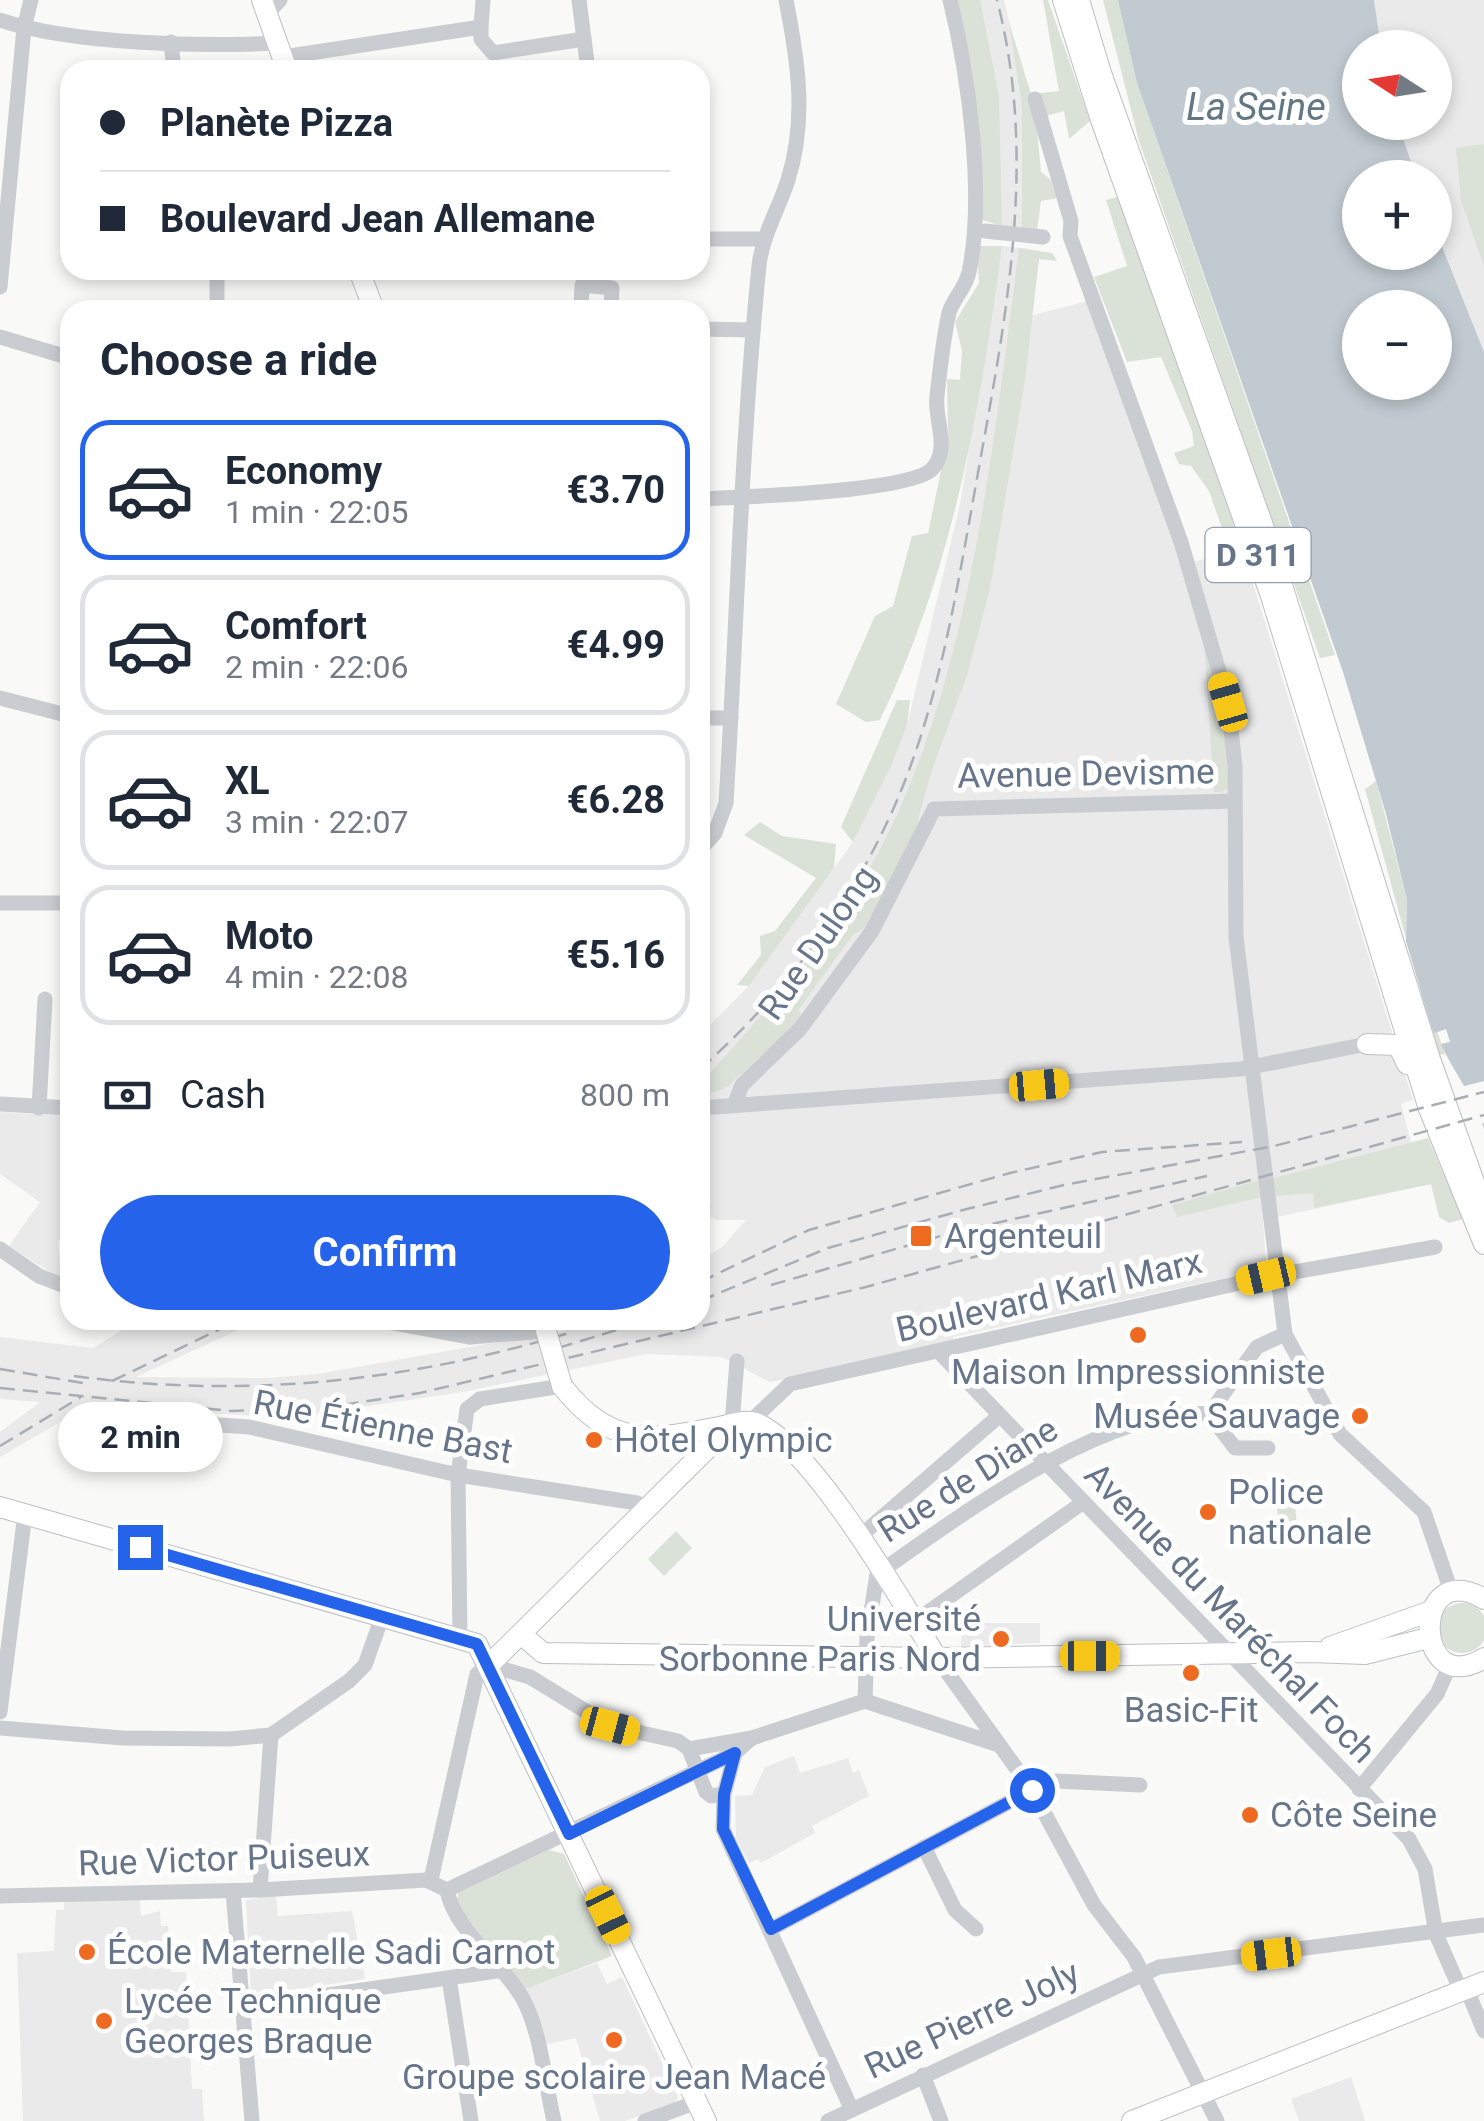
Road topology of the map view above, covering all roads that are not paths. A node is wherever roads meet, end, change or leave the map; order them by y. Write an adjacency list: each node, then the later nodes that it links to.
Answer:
1 (30, 0): 11 (street)
2 (482, 0): 10 (street)
3 (578, 0): 12 (street)
4 (786, 0): 22 (street)
5 (950, 0): 19 (street)
6 (1094, 0): 18 (main road)
7 (1065, 2): 18 (main road, D 311); 41 (main road, D 311)
8 (269, 5): 14 (main road)
9 (0, 20): 11 (street)
10 (481, 27): 12 (street); 14 (street)
11 (24, 28): 13 (street); 23 (street)
12 (584, 39): 16 (street)
13 (171, 42): 14 (street); 15 (street)
14 (282, 57)
15 (173, 60)
16 (587, 60)
17 (1035, 100): 20 (street)
18 (1112, 105): 51 (main road, D 311)
19 (979, 230): 20 (street, bridge); 30 (street)
20 (1070, 236): 36 (street)
21 (710, 239): 22 (street)
22 (765, 240): 27 (street)
23 (0, 287)
24 (581, 300): 25 (street)
25 (612, 300)
26 (710, 329): 27 (street)
27 (754, 330): 30 (street)
28 (0, 336): 29 (street)
29 (60, 355)
30 (740, 497): 31 (street); 35 (street)
31 (710, 498)
32 (0, 698): 33 (street)
33 (60, 713)
34 (710, 718): 35 (street)
35 (731, 718): 38 (street)
36 (1234, 801): 37 (street, Avenue Devisme); 44 (street)
37 (939, 807): 46 (street, Rue Dulong)
38 (710, 839)
39 (60, 902): 40 (street)
40 (0, 903)
41 (1395, 996): 43 (main road); 50 (main road, D 311)
42 (45, 999): 48 (street)
43 (1375, 1043): 44 (street); 50 (main road)
44 (1250, 1066): 46 (street); 55 (street)
45 (0, 1104): 48 (street)
46 (734, 1105): 47 (street)
47 (710, 1107)
48 (39, 1108): 49 (street)
49 (60, 1108)
50 (1429, 1109): 52 (main road, D 311)
51 (1484, 1210)
52 (1484, 1244)
53 (1435, 1247): 55 (street, Boulevard Karl Marx)
54 (0, 1249): 56 (street)
55 (1278, 1274): 58 (street); 59 (street, Boulevard Karl Marx)
56 (60, 1284)
57 (546, 1330): 61 (main road, bridge)
58 (1285, 1334): 62 (street); 77 (street)
59 (940, 1354): 63 (street, Avenue du Maréchal Foch); 65 (street, Boulevard Karl Marx)
60 (737, 1361): 65 (street)
61 (562, 1386): 66 (main road); 70 (street)
62 (1208, 1414): 67 (street); 69 (street, Rue de Diane)
63 (999, 1416): 69 (street, Avenue du Maréchal Foch); 75 (street)
64 (105, 1418): 70 (street, Rue Étienne Bast)
65 (741, 1423): 66 (main road); 68 (main road); 75 (main road)
66 (698, 1431): 68 (main road)
67 (1268, 1448)
68 (704, 1454): 73 (main road)
69 (1045, 1464): 71 (street, Avenue du Maréchal Foch); 76 (street, Rue de Diane)
70 (458, 1475): 73 (street, Rue Étienne Bast); 84 (street)
71 (1082, 1503): 81 (street); 88 (street, Avenue du Maréchal Foch)
72 (0, 1507): 74 (main road)
73 (645, 1512): 83 (main road)
74 (25, 1514): 80 (main road); 94 (street)
75 (858, 1538): 76 (main road)
76 (881, 1571): 81 (main road); 87 (street)
77 (1452, 1594): 78 (main road); 79 (main road)
78 (1482, 1595)
79 (1431, 1610): 85 (main road); 86 (main road)
80 (382, 1617): 82 (main road); 96 (street)
81 (914, 1622): 89 (main road)
82 (428, 1630): 84 (main road); 91 (main road)
83 (521, 1634): 87 (main road); 91 (main road)
84 (460, 1637): 91 (main road)
85 (1428, 1638): 86 (main road); 90 (main road)
86 (1312, 1652): 88 (main road)
87 (866, 1656): 89 (main road); 93 (street)
88 (1234, 1656): 89 (main road); 103 (street, Avenue du Maréchal Foch)
89 (937, 1658): 98 (street)
90 (1451, 1663): 92 (main road); 103 (street)
91 (489, 1665): 99 (street); 106 (main road); 108 (street)
92 (1482, 1665)
93 (865, 1701): 97 (street); 98 (street)
94 (0, 1712)
95 (0, 1728): 96 (street)
96 (272, 1735): 109 (street)
97 (752, 1738): 99 (street); 100 (street)
98 (998, 1745): 104 (street)
99 (689, 1749): 101 (street)
100 (735, 1753): 101 (street); 105 (street)
101 (698, 1771): 105 (street); 106 (street)
102 (1140, 1785): 104 (street)
103 (1359, 1789): 116 (street, Avenue du Maréchal Foch)
104 (1032, 1790): 107 (street); 118 (street)
105 (724, 1794): 114 (street)
106 (569, 1834): 110 (street); 126 (main road)
107 (924, 1847): 114 (street); 115 (street)
108 (431, 1880): 109 (street, Rue Victor Puiseux); 110 (street)
109 (260, 1890): 111 (street, Rue Victor Puiseux)
110 (448, 1890): 117 (street)
111 (233, 1891): 112 (street, Rue Victor Puiseux); 121 (street)
112 (0, 1896)
113 (1484, 1925): 116 (street, Rue Pierre Joly)
114 (771, 1929): 125 (street)
115 (976, 1929)
116 (1436, 1934): 118 (street, Rue Pierre Joly); 120 (street, Avenue du Maréchal Foch)
117 (504, 1970): 119 (street); 129 (street)
118 (1142, 1973): 123 (street, Rue Pierre Joly); 124 (street)
119 (449, 1978): 121 (street); 128 (street)
120 (1474, 1989): 122 (street, Avenue du Maréchal Foch); 124 (main road)
121 (242, 2007): 127 (street)
122 (1484, 2031)
123 (924, 2075): 125 (street, Rue Pierre Joly); 132 (street)
124 (1204, 2093): 133 (main road); 134 (street)
125 (852, 2110): 131 (street, Rue Pierre Joly)
126 (701, 2112): 130 (street)
127 (252, 2121)
128 (471, 2121)
129 (554, 2121)
130 (645, 2121)
131 (828, 2121)
132 (941, 2121)
133 (1132, 2121)
134 (1217, 2121)

